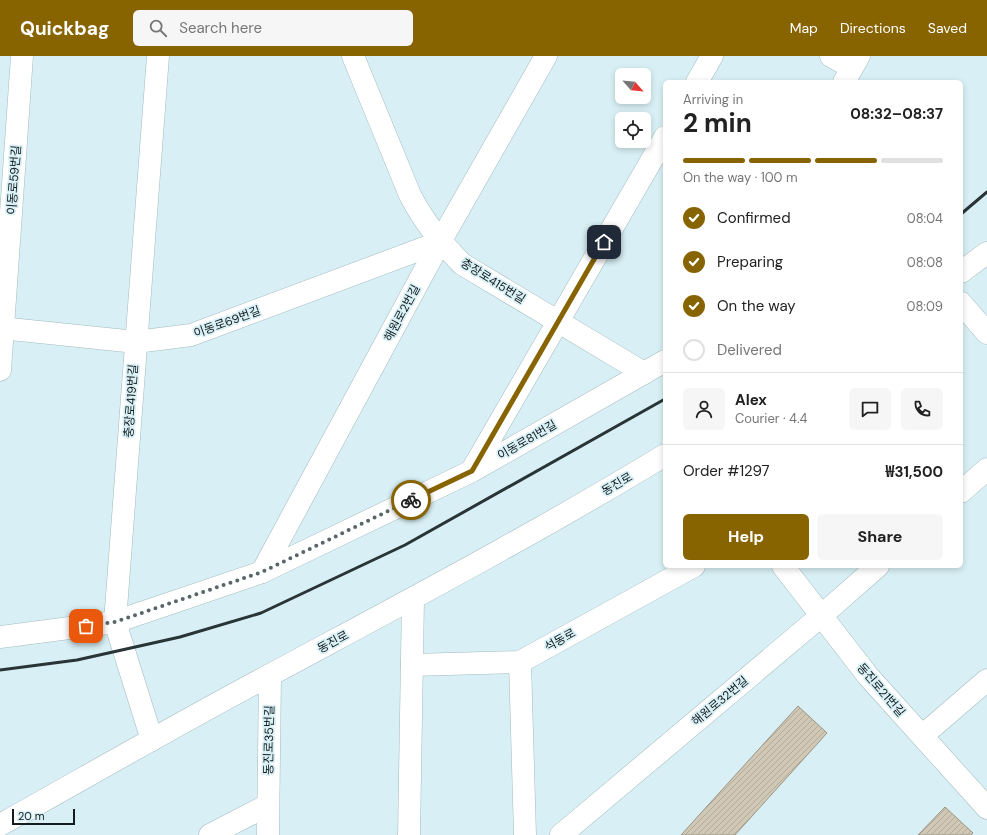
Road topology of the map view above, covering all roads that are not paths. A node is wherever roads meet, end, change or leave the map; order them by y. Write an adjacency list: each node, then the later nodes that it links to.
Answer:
1 (22, 56): 15 (street, 이동로59번길)
2 (158, 56): 17 (street, 충장로419번길)
3 (354, 56): 10 (street, 충장로415번길)
4 (546, 56): 10 (street, 해원로2번길)
5 (712, 56): 8 (street)
6 (831, 56): 7 (street)
7 (852, 69)
8 (698, 80)
9 (663, 140): 14 (street)
10 (440, 242): 14 (street, 충장로415번길); 17 (street, 이동로69번길); 28 (street, 해원로2번길)
11 (987, 253): 12 (street)
12 (963, 271)
13 (963, 305): 16 (street)
14 (558, 322): 20 (street, 충장로415번길); 23 (street)
15 (1, 328): 17 (street, 이동로69번길); 19 (street)
16 (987, 333)
17 (136, 342): 31 (street, 충장로419번길)
18 (663, 362): 20 (street, 이동로81번길)
19 (0, 370)
20 (644, 373): 23 (street, 이동로81번길)
21 (663, 456): 29 (street, 동진로)
22 (987, 470): 24 (street)
23 (472, 471): 28 (street, 이동로81번길)
24 (963, 490)
25 (690, 568): 33 (street, 석동로)
26 (785, 568): 30 (street, 동진로21번길)
27 (876, 568): 30 (street, 해원로32번길)
28 (262, 572): 31 (street, 이동로81번길)
29 (413, 599): 34 (street); 35 (street, 동진로)
30 (821, 616): 37 (street, 동진로21번길); 46 (street, 해원로32번길)
31 (115, 622): 32 (street, 이동로81번길); 38 (street, 충장로419번길)
32 (0, 637)
33 (520, 662): 34 (street, 석동로); 45 (street)
34 (412, 665): 44 (street)
35 (270, 675): 38 (street, 동진로); 39 (street, 동진로35번길)
36 (987, 680): 37 (street)
37 (922, 736): 40 (street, 동진로21번길)
38 (152, 740): 41 (street, 동진로)
39 (268, 805): 42 (street); 43 (street, 동진로35번길)
40 (987, 808)
41 (0, 825)
42 (210, 835)
43 (268, 835)
44 (409, 835)
45 (525, 835)
46 (561, 835)

